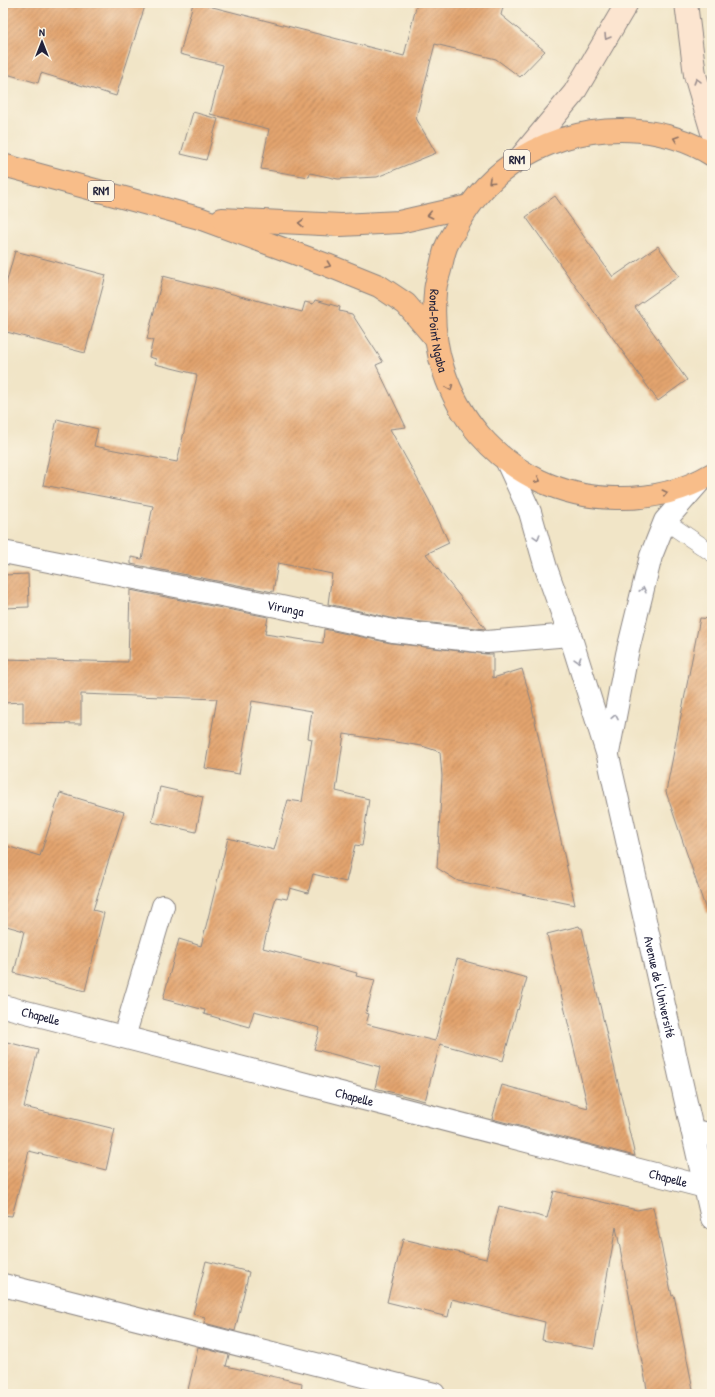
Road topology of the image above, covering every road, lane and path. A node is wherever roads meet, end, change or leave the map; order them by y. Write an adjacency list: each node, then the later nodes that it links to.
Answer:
1 (627, 3): 5 (main road, one-way to 5)
2 (686, 3): 3 (main road, one-way to 2)
3 (712, 132)
4 (712, 155): 5 (highway, Rond-Point Ngaba / RN1, one-way to 5)
5 (519, 159): 7 (highway, Rond-Point Ngaba / RN1, one-way to 7)
6 (3, 165): 8 (highway, RN1)
7 (468, 206): 8 (highway, RN1, one-way to 8); 9 (highway, Rond-Point Ngaba / RN1)
8 (199, 218): 9 (highway, RN1, one-way to 9)
9 (435, 338): 10 (highway, Rond-Point Ngaba / RN1, one-way to 10)
10 (507, 462): 11 (highway, Rond-Point Ngaba / RN1, one-way to 11); 15 (street, Avenue de l'Université, one-way to 15)
11 (706, 477): 12 (street)
12 (665, 521): 14 (lane); 16 (street, one-way to 12)
13 (3, 552): 15 (street, Virunga)
14 (712, 553)
15 (570, 635): 16 (street, Avenue de l'Université, one-way to 16)
16 (608, 756): 20 (street, Avenue de l'Université)
17 (163, 906): 19 (street)
18 (3, 1006): 19 (street, Chapelle)
19 (124, 1037): 21 (street, Chapelle)
20 (702, 1133): 21 (street, Avenue de l'Université)
21 (705, 1187): 22 (street, Avenue de l'Université)
22 (712, 1218)
23 (3, 1284): 24 (street)
24 (434, 1394)

